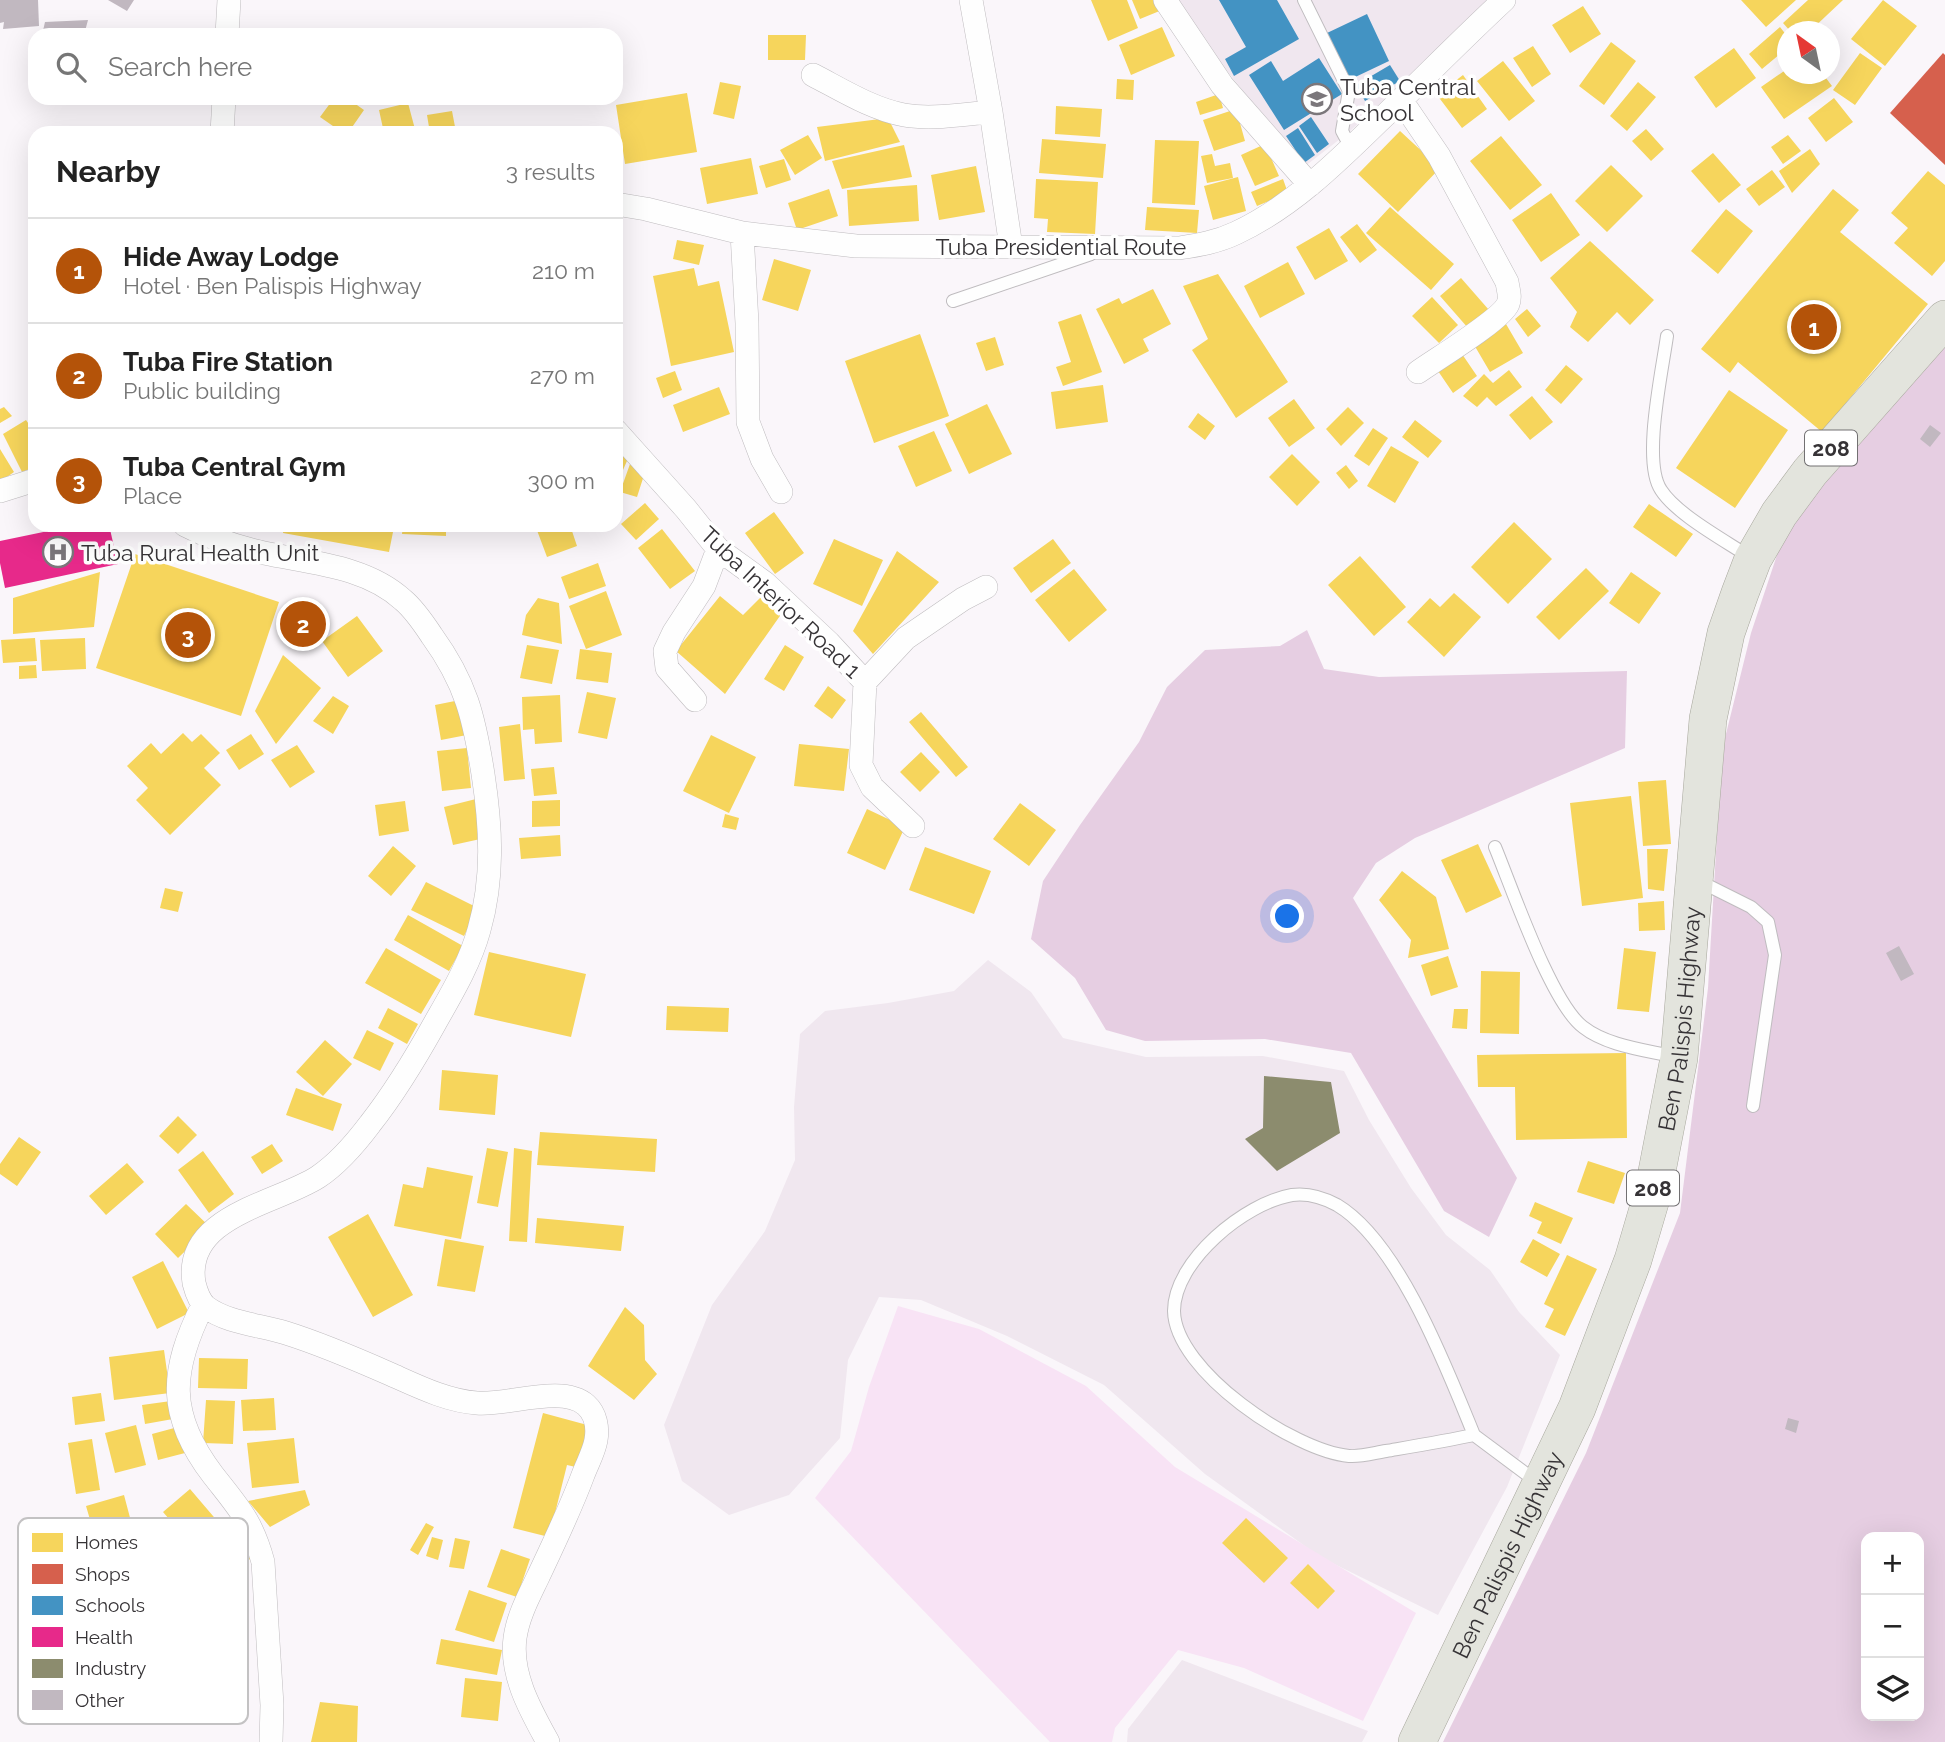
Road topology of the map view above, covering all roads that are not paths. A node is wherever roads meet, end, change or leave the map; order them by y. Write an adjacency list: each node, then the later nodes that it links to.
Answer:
1 (229, 0): 6 (street)
2 (971, 0): 10 (street)
3 (1164, 0): 13 (street)
4 (1304, 0): 12 (lane)
5 (1504, 0): 8 (street, Tuba Presidential Route)
6 (227, 28)
7 (813, 75): 10 (street)
8 (1401, 100): 12 (street, Tuba Presidential Route); 21 (street)
9 (224, 105): 11 (street)
10 (991, 113): 16 (street)
11 (222, 126)
12 (1351, 148): 13 (street, Tuba Presidential Route)
13 (1310, 185): 17 (street, Tuba Presidential Route)
14 (623, 205): 15 (street, Tuba Presidential Route)
15 (741, 233): 16 (street, Tuba Presidential Route); 25 (street)
16 (1012, 247): 17 (street, Tuba Presidential Route)
17 (1112, 247): 18 (lane)
18 (953, 301)
19 (1945, 319): 28 (main road, Ben Palispis Highway / 208)
20 (1667, 336): 28 (lane)
21 (1418, 372)
22 (623, 439): 27 (street, Tuba Interior Road 1)
23 (28, 482): 24 (street)
24 (0, 491)
25 (781, 492)
26 (199, 532): 37 (street)
27 (718, 549): 30 (street, Tuba Interior Road 1); 31 (street)
28 (1753, 559): 34 (main road, Ben Palispis Highway / 208)
29 (986, 587): 30 (street)
30 (865, 682): 32 (street, Tuba Interior Road 1)
31 (695, 700)
32 (913, 827)
33 (1495, 848): 35 (lane)
34 (1694, 878): 35 (main road, Ben Palispis Highway / 208); 36 (lane)
35 (1679, 1058): 39 (main road, Ben Palispis Highway / 208)
36 (1753, 1106)
37 (203, 1305): 40 (street); 43 (street)
38 (1474, 1435): 38 (lane); 39 (lane)
39 (1540, 1485): 44 (main road, Ben Palispis Highway / 208)
40 (246, 1518)
41 (248, 1521): 42 (street)
42 (271, 1742)
43 (548, 1742)
44 (1417, 1742)

